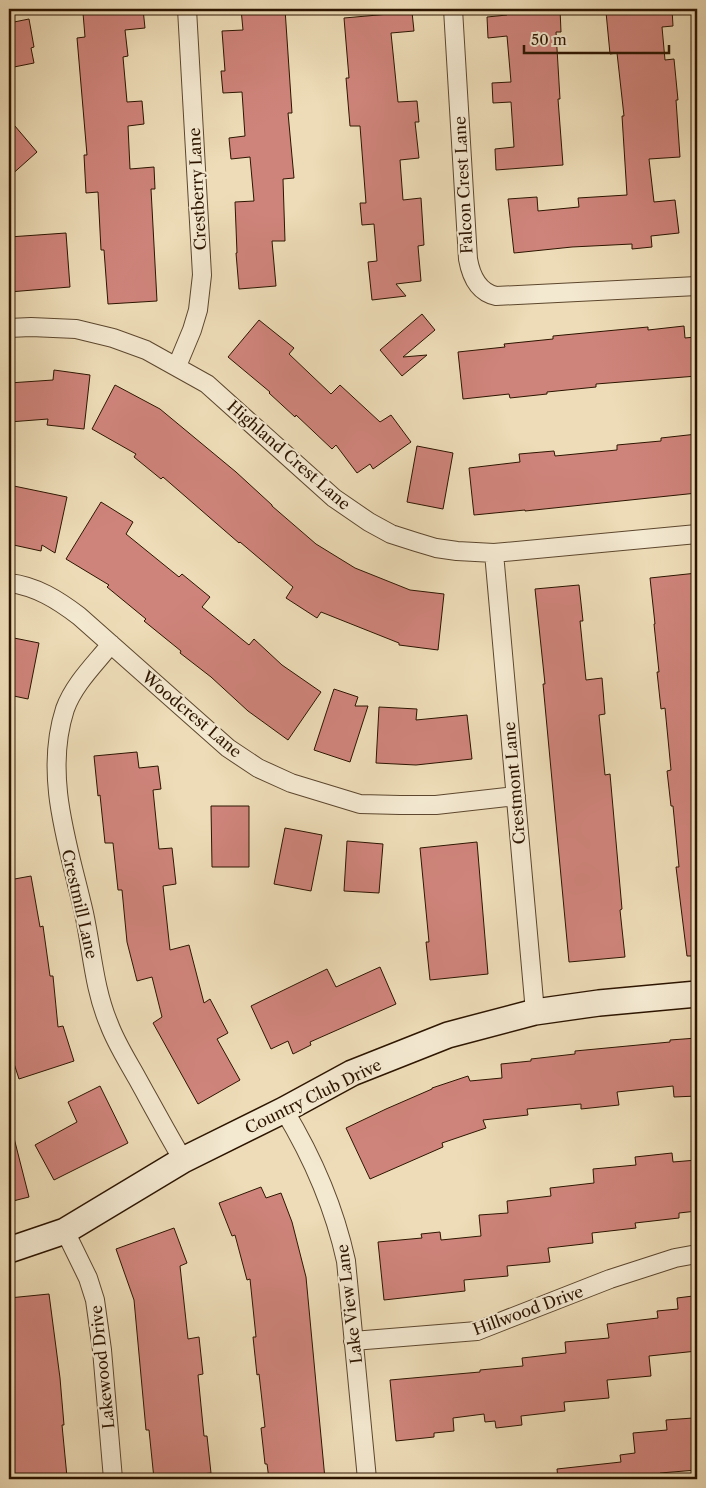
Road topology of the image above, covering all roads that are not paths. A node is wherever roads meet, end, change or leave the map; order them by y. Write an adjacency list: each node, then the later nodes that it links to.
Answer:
1 (187, 9): 5 (street, Crestberry Lane)
2 (453, 9): 3 (street, Falcon Crest Lane)
3 (697, 286)
4 (9, 328): 5 (street, Highland Crest Lane)
5 (177, 366): 7 (street, Highland Crest Lane)
6 (697, 534): 7 (street, Highland Crest Lane)
7 (494, 553): 10 (street, Crestmont Lane)
8 (9, 583): 9 (street, Woodcrest Lane)
9 (111, 644): 10 (street, Woodcrest Lane); 14 (street, Crestmill Lane)
10 (516, 796): 12 (street, Crestmont Lane)
11 (697, 994): 12 (street, Country Club Drive)
12 (535, 1012): 13 (street, Country Club Drive)
13 (284, 1110): 14 (street, Country Club Drive); 18 (street, Lake View Lane)
14 (183, 1160): 15 (street, Country Club Drive)
15 (65, 1231): 16 (street, Country Club Drive); 19 (street, Lakewood Drive)
16 (9, 1250)
17 (697, 1254): 18 (street, Hillwood Drive)
18 (354, 1341): 20 (street, Lake View Lane)
19 (113, 1479)
20 (367, 1479)

